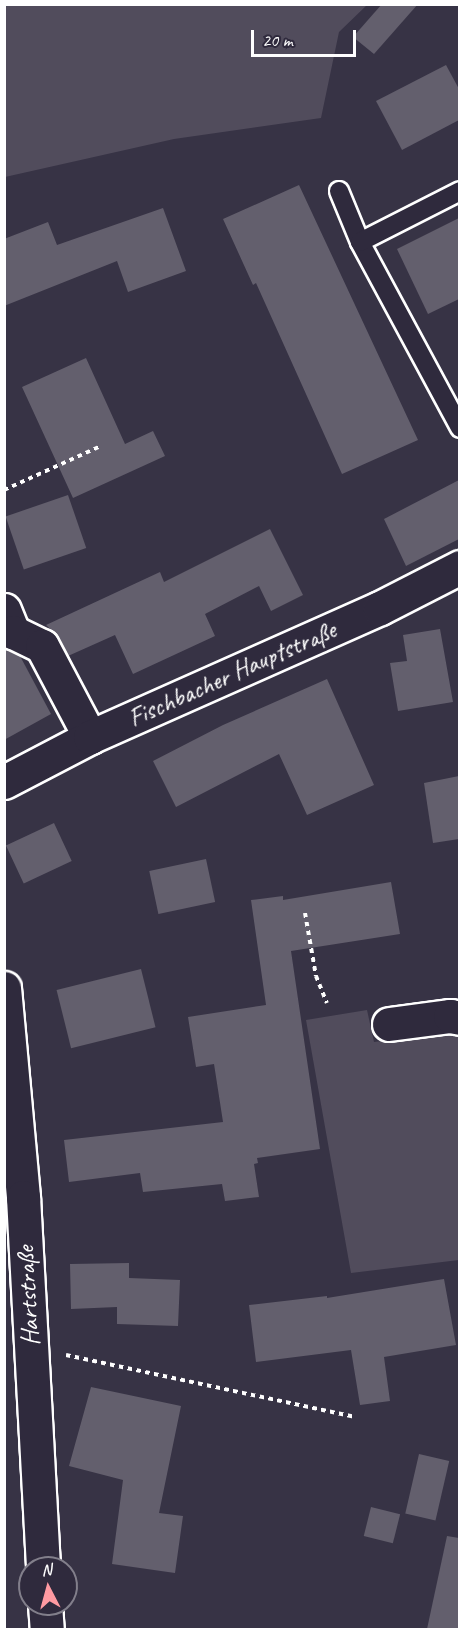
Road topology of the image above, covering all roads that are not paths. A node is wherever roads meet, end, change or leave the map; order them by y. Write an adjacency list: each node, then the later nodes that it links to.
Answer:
1 (339, 191): 3 (lane)
2 (459, 191): 3 (lane)
3 (360, 242): 4 (lane)
4 (459, 428)
5 (459, 567): 7 (street, Fischbacher Hauptstraße)
6 (4, 610): 7 (street)
7 (90, 737): 8 (street, Fischbacher Hauptstraße)
8 (4, 782)
9 (4, 988): 12 (street, Hartstraße)
10 (459, 1018): 11 (street)
11 (389, 1024)
12 (42, 1556)

